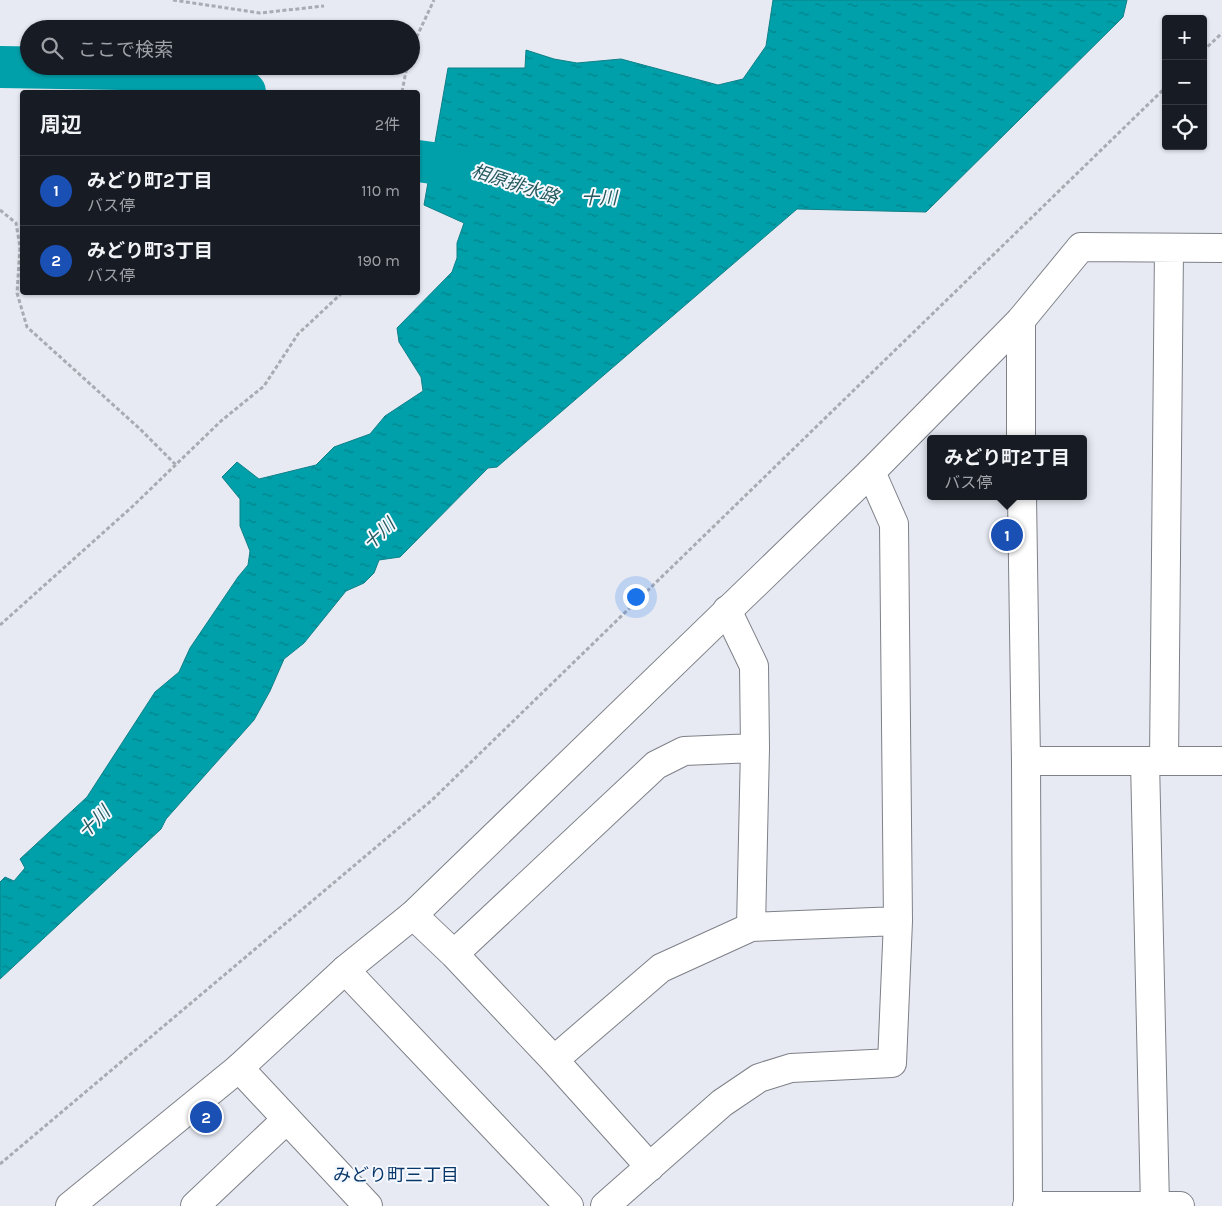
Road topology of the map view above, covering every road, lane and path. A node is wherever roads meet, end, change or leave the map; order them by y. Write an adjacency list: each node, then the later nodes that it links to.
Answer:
1 (173, 0): 3 (path)
2 (434, 0): 4 (path)
3 (324, 6)
4 (420, 29)
5 (1222, 33): 6 (path)
6 (1207, 47)
7 (406, 75): 8 (path)
8 (402, 90)
9 (1162, 91): 33 (path)
10 (0, 210): 16 (path)
11 (1169, 248): 12 (street); 14 (street); 23 (street)
12 (1222, 248)
13 (340, 295): 16 (path)
14 (1021, 320): 15 (street); 17 (street)
15 (1021, 435)
16 (176, 465): 20 (path)
17 (870, 472): 19 (street); 26 (street)
18 (1022, 500): 22 (street)
19 (727, 610): 21 (street); 25 (street)
20 (0, 625)
21 (755, 748): 27 (street); 28 (street)
22 (1026, 761): 23 (street); 40 (street)
23 (1155, 761): 24 (street); 41 (street)
24 (1222, 762)
25 (413, 915): 28 (street); 29 (street)
26 (898, 921): 27 (street); 34 (street)
27 (751, 927): 30 (street)
28 (454, 954): 30 (street)
29 (345, 970): 31 (street); 38 (street)
30 (554, 1060): 34 (street)
31 (239, 1068): 32 (street); 35 (street)
32 (286, 1119): 36 (street); 37 (street)
33 (0, 1164)
34 (650, 1167): 39 (street)
35 (70, 1206)
36 (195, 1206)
37 (368, 1206)
38 (569, 1206)
39 (605, 1206)
40 (1028, 1206): 41 (street)
41 (1155, 1206): 42 (street)
42 (1180, 1206)

